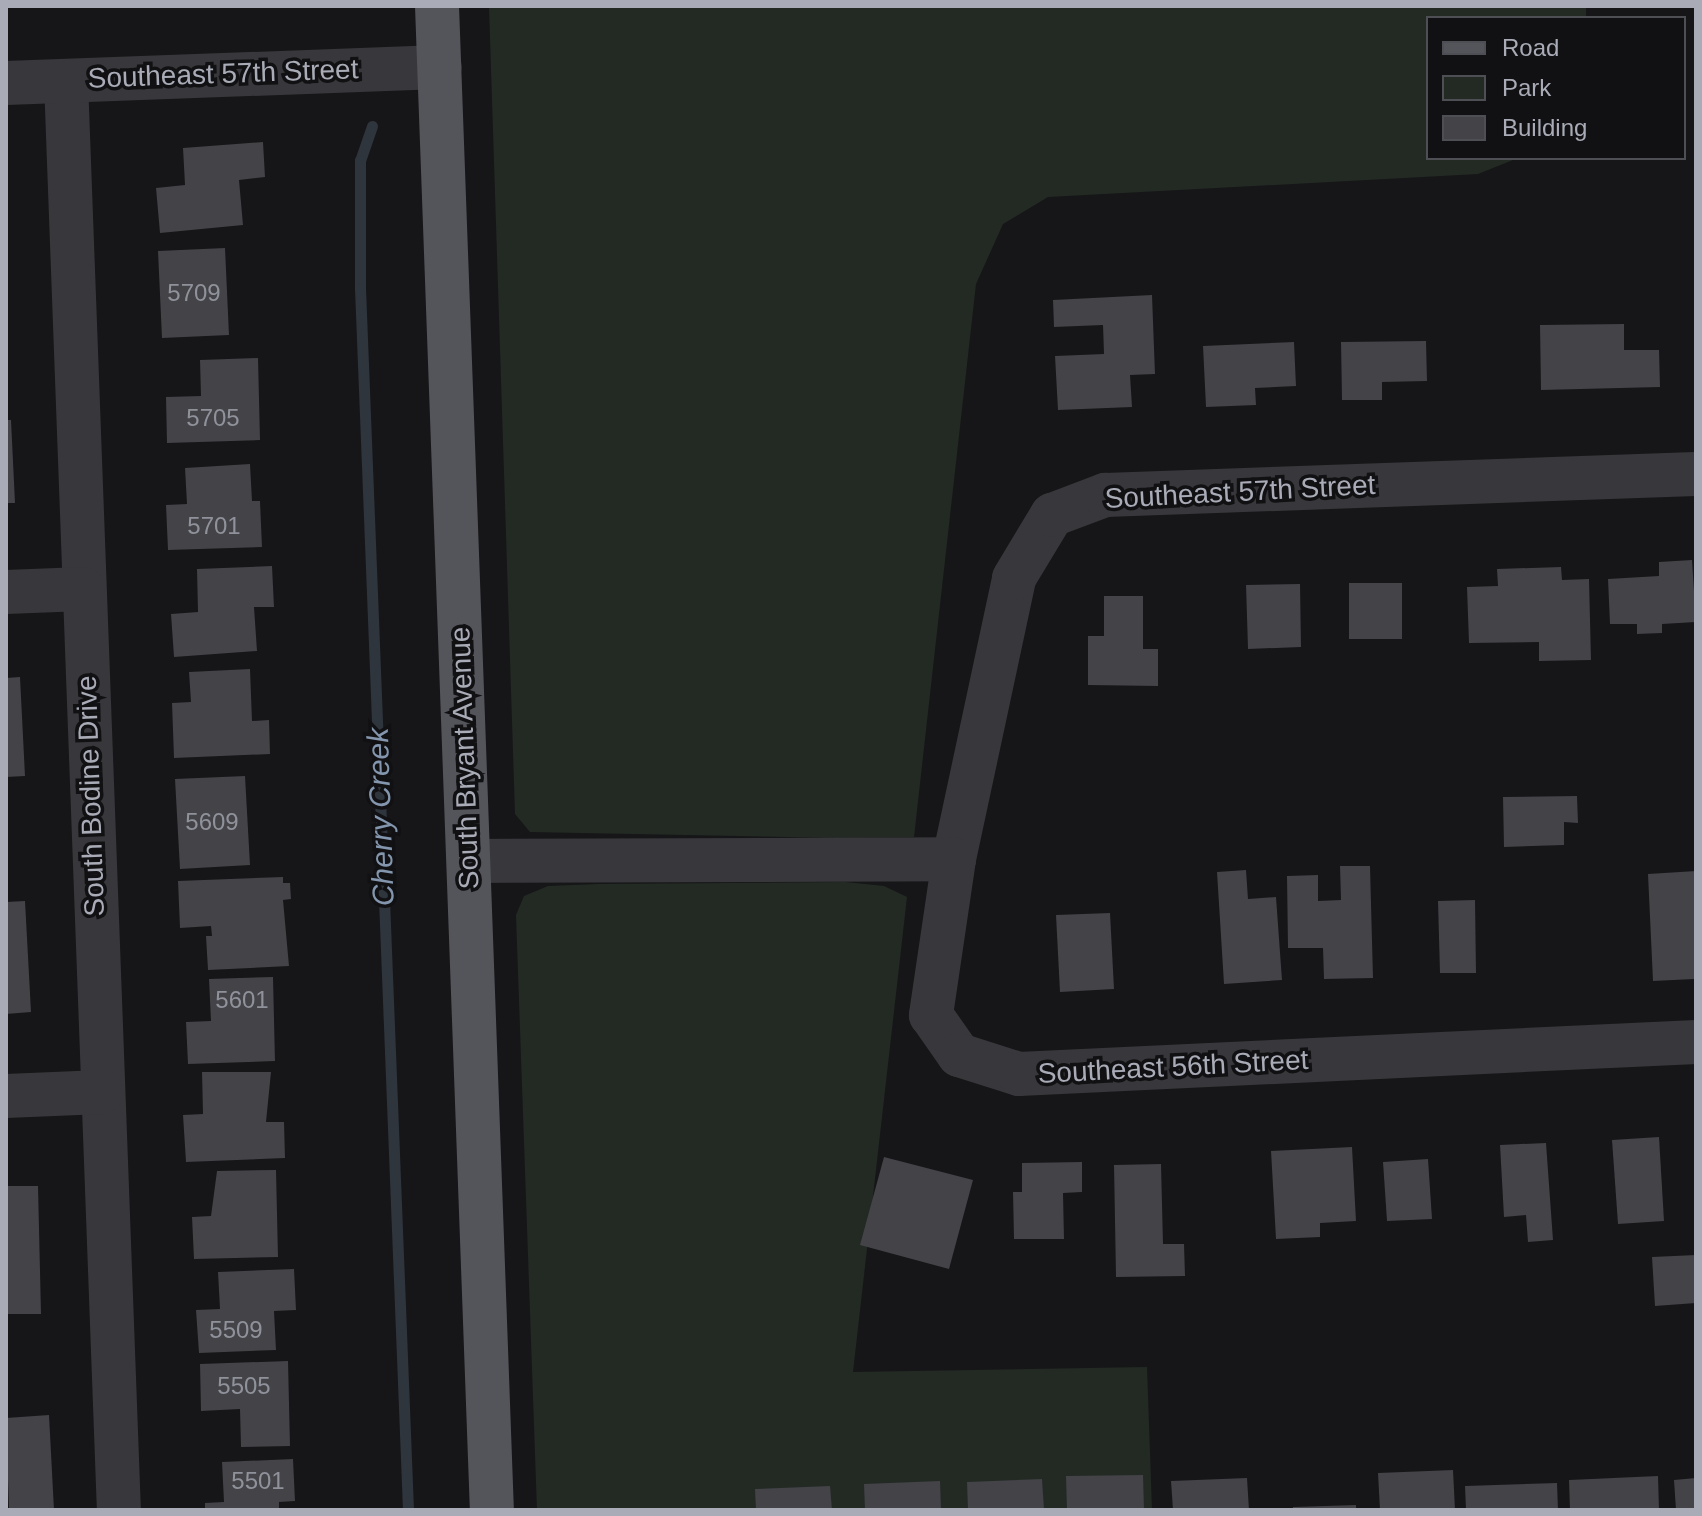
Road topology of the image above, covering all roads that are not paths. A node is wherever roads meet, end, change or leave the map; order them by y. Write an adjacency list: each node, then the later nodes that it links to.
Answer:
1 (437, 6): 2 (main road, South Bryant Avenue)
2 (440, 67): 3 (street, Southeast 57th Street); 9 (main road, South Bryant Avenue)
3 (66, 81): 4 (street, Southeast 57th Street); 6 (street, South Bodine Drive)
4 (6, 83)
5 (1696, 474): 8 (street, Southeast 57th Street)
6 (83, 589): 7 (street); 11 (street, South Bodine Drive)
7 (6, 592)
8 (954, 859): 9 (street); 10 (street, Southeast 56th Street)
9 (469, 861): 14 (main road, South Bryant Avenue)
10 (1696, 1042)
11 (102, 1092): 12 (street); 13 (street, South Bodine Drive)
12 (6, 1096)
13 (119, 1510)
14 (492, 1510)

